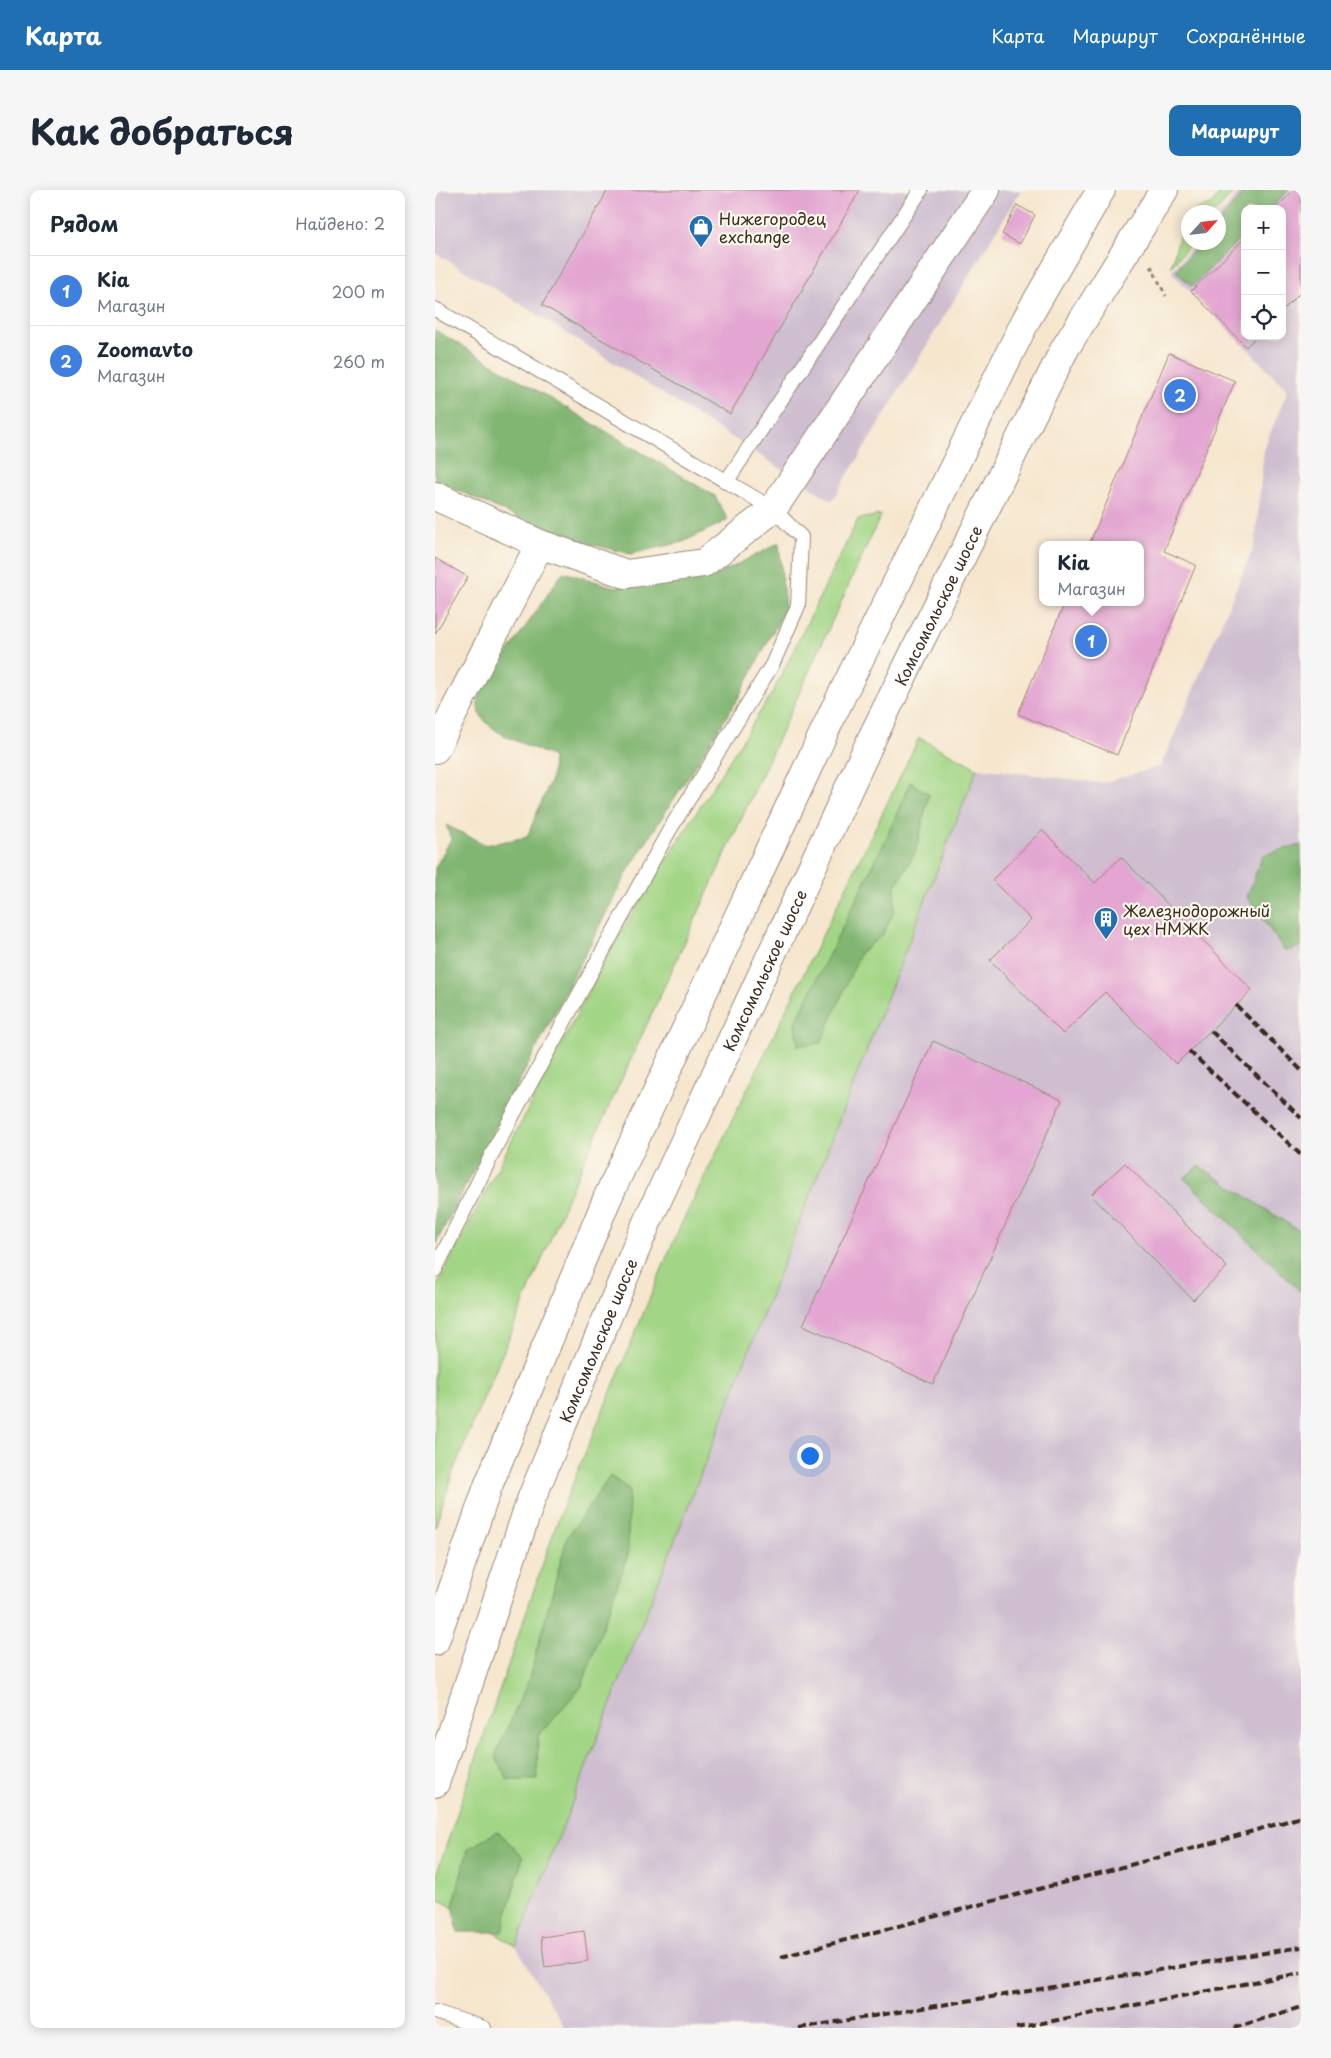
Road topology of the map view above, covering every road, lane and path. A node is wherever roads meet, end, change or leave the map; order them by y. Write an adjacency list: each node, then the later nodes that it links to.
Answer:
1 (921, 190): 8 (lane)
2 (986, 190): 10 (main road)
3 (1101, 190): 14 (main road)
4 (1164, 190): 15 (main road, Комсомольское шоссе)
5 (1155, 258): 6 (path)
6 (1166, 296)
7 (435, 309): 8 (lane)
8 (727, 482): 10 (lane)
9 (435, 496): 11 (main road)
10 (773, 509): 11 (main road); 13 (lane)
11 (540, 544): 12 (main road)
12 (435, 749)
13 (435, 1270)
14 (435, 1641)
15 (435, 1783)
16 (435, 2012): 17 (lane)
17 (484, 2028)

